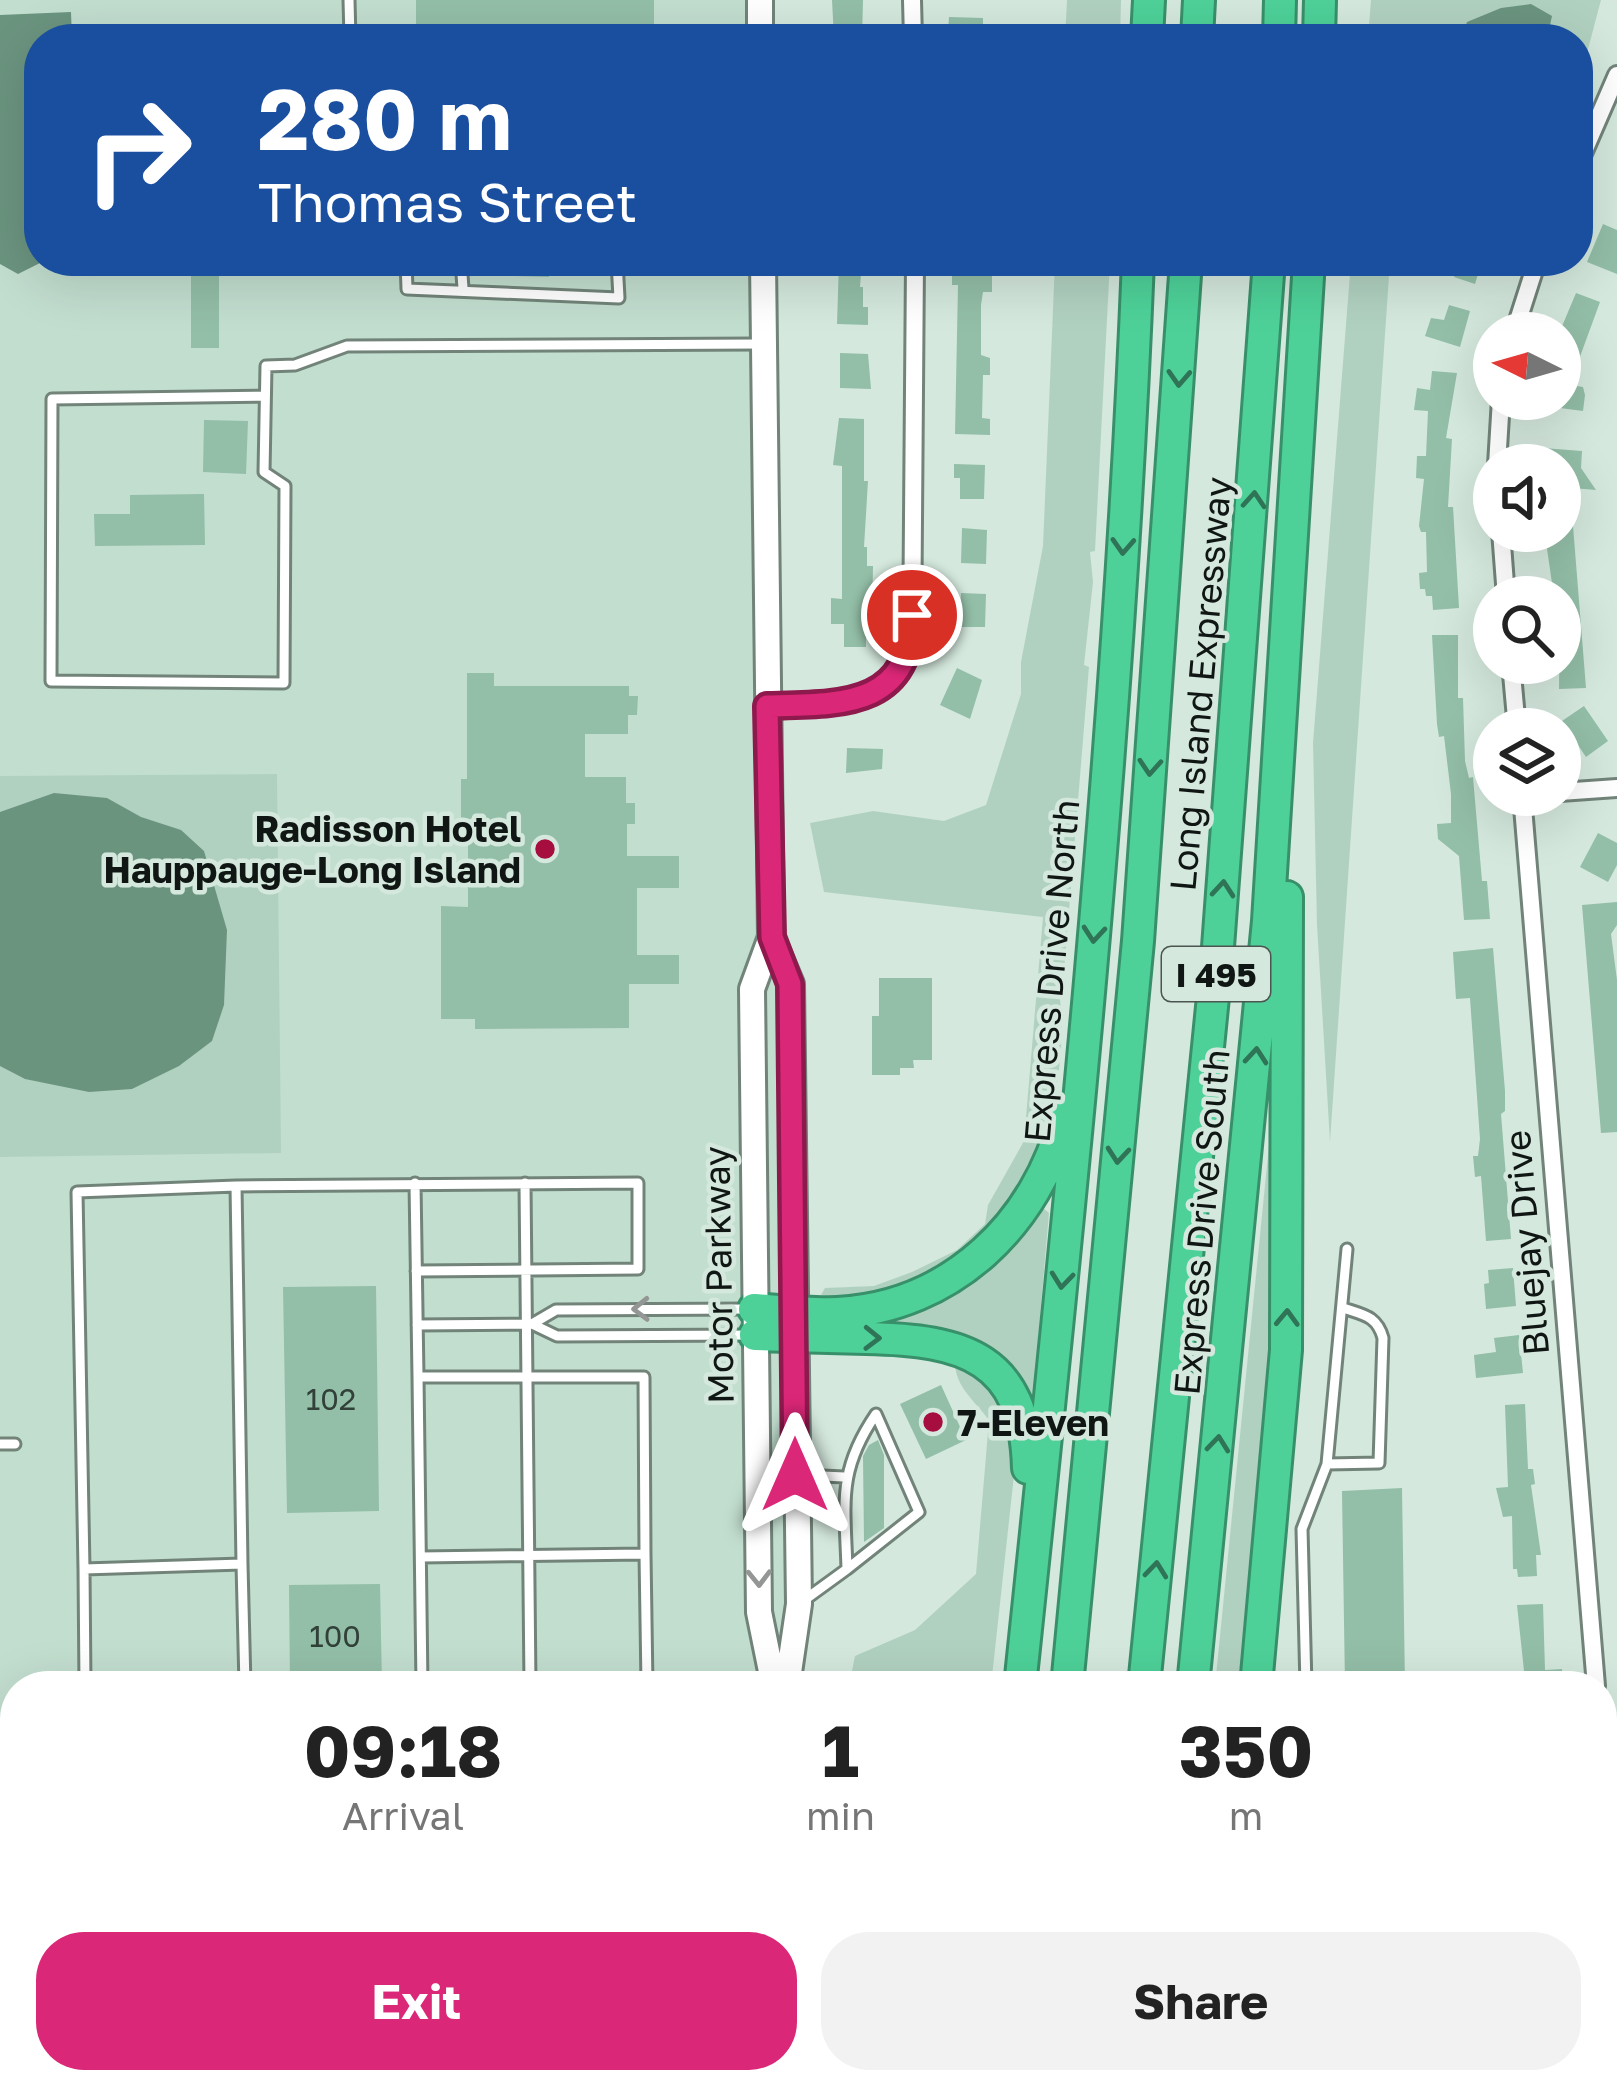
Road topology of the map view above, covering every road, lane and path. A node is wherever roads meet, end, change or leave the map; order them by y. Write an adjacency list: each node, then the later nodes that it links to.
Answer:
1 (1614, 87): 2 (street)
2 (1593, 132)
3 (407, 276): 13 (lane)
4 (462, 276): 13 (lane)
5 (618, 276): 13 (lane)
6 (764, 276): 15 (main road, Motor Parkway)
7 (915, 276): 18 (street)
8 (1137, 276): 23 (highway, Express Drive North, one-way to 23)
9 (1185, 276): 58 (highway, Long Island Expressway / I 495, one-way to 58)
10 (1268, 276): 59 (highway, Long Island Expressway / I 495, one-way to 10)
11 (1308, 276): 17 (highway, Express Drive South)
12 (1533, 276): 14 (street)
13 (463, 289)
14 (1521, 312)
15 (764, 344): 16 (lane); 18 (main road, Motor Parkway)
16 (265, 396): 16 (lane)
17 (1284, 705): 60 (highway, Express Drive South, one-way to 17); 61 (highway, one-way to 17)
18 (767, 706): 22 (main road, Motor Parkway)
19 (1617, 788): 20 (street)
20 (1581, 791)
21 (1524, 816): 63 (street, Bluejay Drive)
22 (772, 937): 31 (main road, Motor Parkway); 33 (main road, Motor Parkway)
23 (1085, 1038): 33 (highway); 48 (highway, Express Drive North, one-way to 48)
24 (415, 1183): 25 (lane); 26 (lane); 29 (lane)
25 (525, 1183): 28 (lane); 28 (lane)
26 (236, 1186): 45 (lane); 46 (lane)
27 (1348, 1249): 30 (lane)
28 (526, 1269): 29 (lane); 32 (lane)
29 (416, 1271): 34 (lane)
30 (1343, 1308): 39 (lane); 39 (lane)
31 (754, 1322): 32 (lane); 32 (lane, one-way to 32); 33 (highway); 55 (main road, Motor Parkway, one-way to 55)
32 (529, 1324): 34 (lane); 36 (lane)
33 (794, 1324): 40 (main road, Motor Parkway); 48 (highway, one-way to 48)
34 (417, 1325): 35 (lane)
35 (418, 1377): 36 (lane); 44 (lane)
36 (526, 1378): 42 (lane); 43 (lane)
37 (0, 1444): 38 (lane)
38 (15, 1444)
39 (1327, 1464): 62 (lane)
40 (795, 1475): 41 (lane); 49 (main road, Motor Parkway)
41 (844, 1478): 47 (lane); 47 (lane)
42 (645, 1554): 43 (lane); 54 (lane)
43 (528, 1556): 44 (lane); 53 (lane)
44 (421, 1557): 52 (lane)
45 (242, 1564): 46 (lane); 51 (lane)
46 (84, 1568): 50 (lane)
47 (847, 1569): 49 (lane)
48 (1031, 1583): 57 (highway, Express Drive North)
49 (799, 1604): 56 (main road, Motor Parkway)
50 (85, 1671)
51 (245, 1671)
52 (422, 1671)
53 (530, 1671)
54 (647, 1671)
55 (770, 1671)
56 (789, 1671)
57 (1022, 1671)
58 (1068, 1671)
59 (1145, 1671)
60 (1195, 1671)
61 (1258, 1671)
62 (1306, 1671)
63 (1595, 1671)

